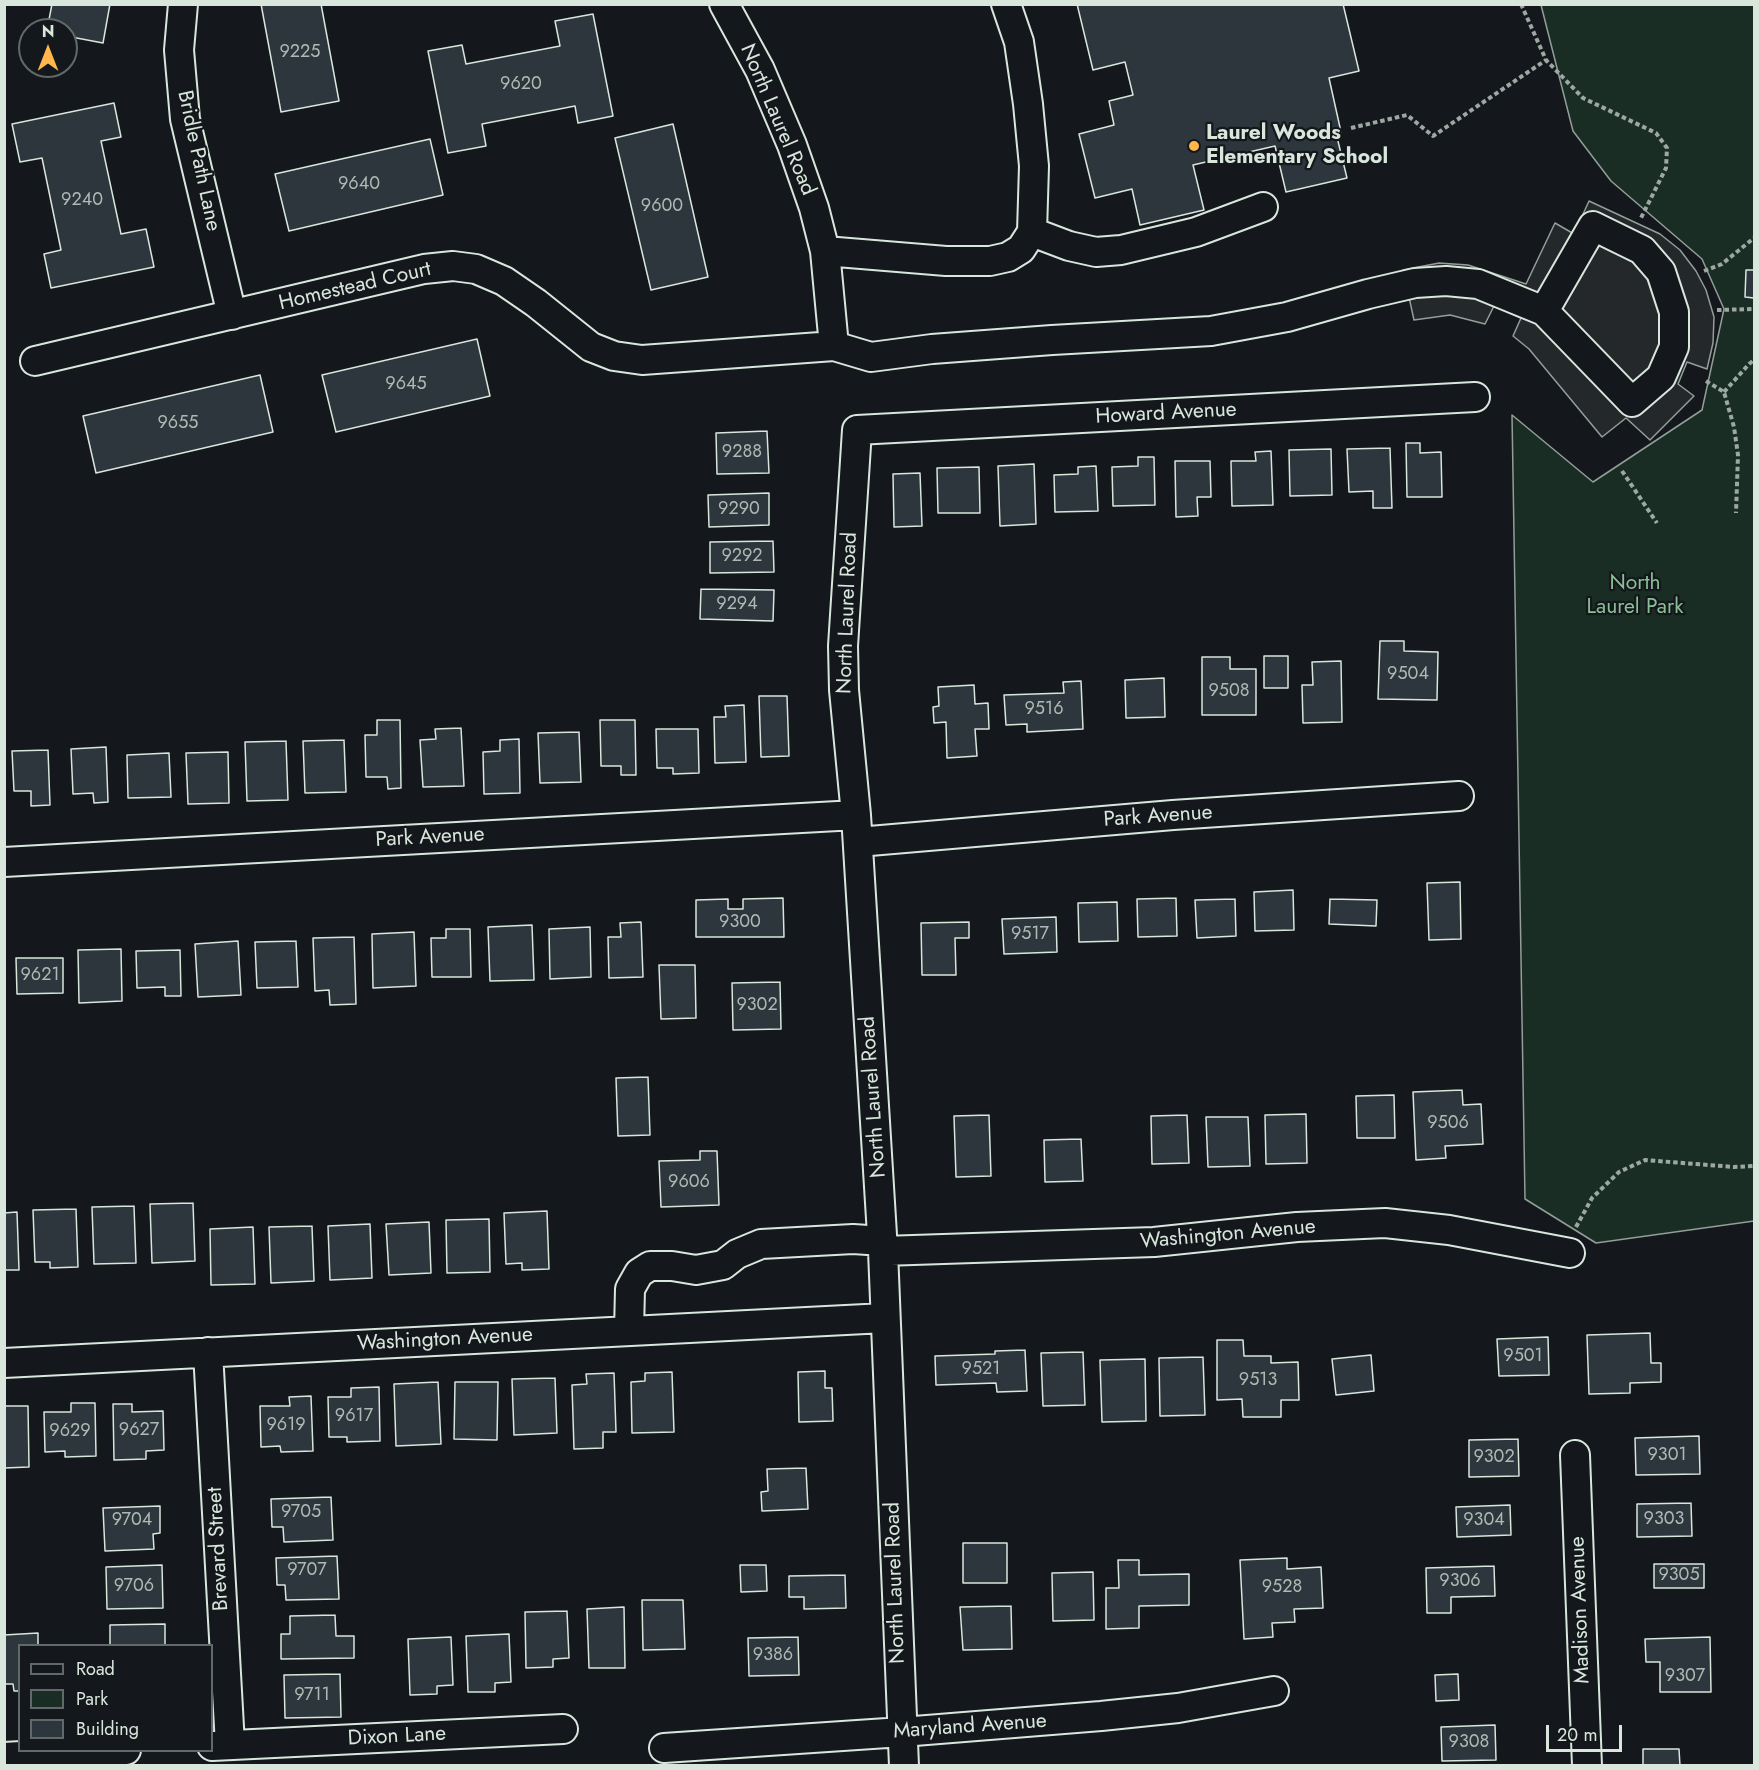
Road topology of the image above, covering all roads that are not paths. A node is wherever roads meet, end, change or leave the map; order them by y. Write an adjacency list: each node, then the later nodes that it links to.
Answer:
1 (183, 4): 8 (street, Bridle Path Lane)
2 (1006, 4): 5 (street)
3 (724, 5): 6 (street, North Laurel Road)
4 (1263, 207): 5 (street)
5 (1032, 232): 6 (street)
6 (825, 251): 9 (street, North Laurel Road)
7 (1544, 311): 7 (street); 9 (street)
8 (232, 315): 9 (street, Homestead Court); 10 (street, Homestead Court)
9 (834, 346)
10 (35, 361)
11 (1475, 397): 12 (street, Howard Avenue)
12 (857, 430): 14 (street, North Laurel Road)
13 (1459, 796): 14 (street, Park Avenue)
14 (857, 828): 15 (street, Park Avenue); 16 (street, North Laurel Road)
15 (4, 862)
16 (883, 1246): 17 (street, Washington Avenue); 18 (street, North Laurel Road); 19 (street, Washington Avenue)
17 (1570, 1253)
18 (885, 1318): 19 (street, Washington Avenue); 25 (street, North Laurel Road)
19 (629, 1331): 20 (street, Washington Avenue)
20 (208, 1352): 21 (street, Washington Avenue); 26 (street, Brevard Street)
21 (4, 1364)
22 (1575, 1455): 31 (street, Madison Avenue)
23 (1274, 1691): 25 (street, Maryland Avenue)
24 (563, 1729): 26 (street, Dixon Lane)
25 (902, 1732): 27 (street, Maryland Avenue); 30 (street, North Laurel Road)
26 (221, 1746)
27 (664, 1748)
28 (91, 1752): 29 (street)
29 (4, 1757)
30 (904, 1766)
31 (1587, 1766)

